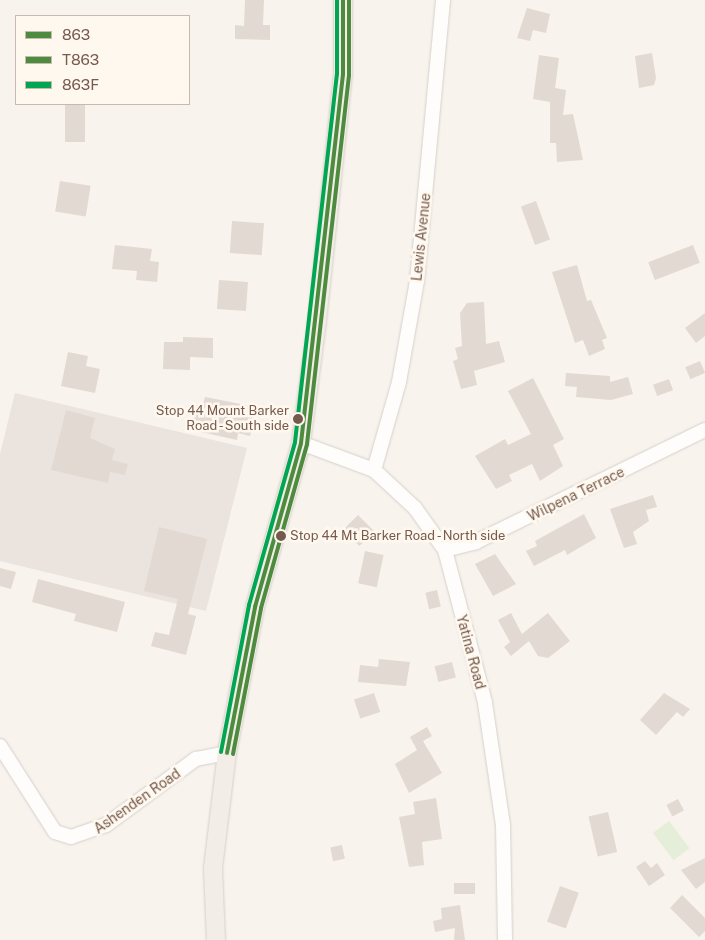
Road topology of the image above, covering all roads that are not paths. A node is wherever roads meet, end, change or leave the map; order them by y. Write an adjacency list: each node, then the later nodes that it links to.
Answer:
1 (343, 0): 4 (main road)
2 (443, 0): 5 (street, Lewis Avenue)
3 (705, 430): 6 (street, Wilpena Terrace)
4 (301, 443): 5 (street, Yatina Road); 8 (main road)
5 (374, 470): 6 (street, Yatina Road)
6 (445, 550): 10 (street, Yatina Road)
7 (0, 746): 8 (street, Ashenden Road)
8 (227, 753): 9 (main road)
9 (216, 940)
10 (505, 940)

